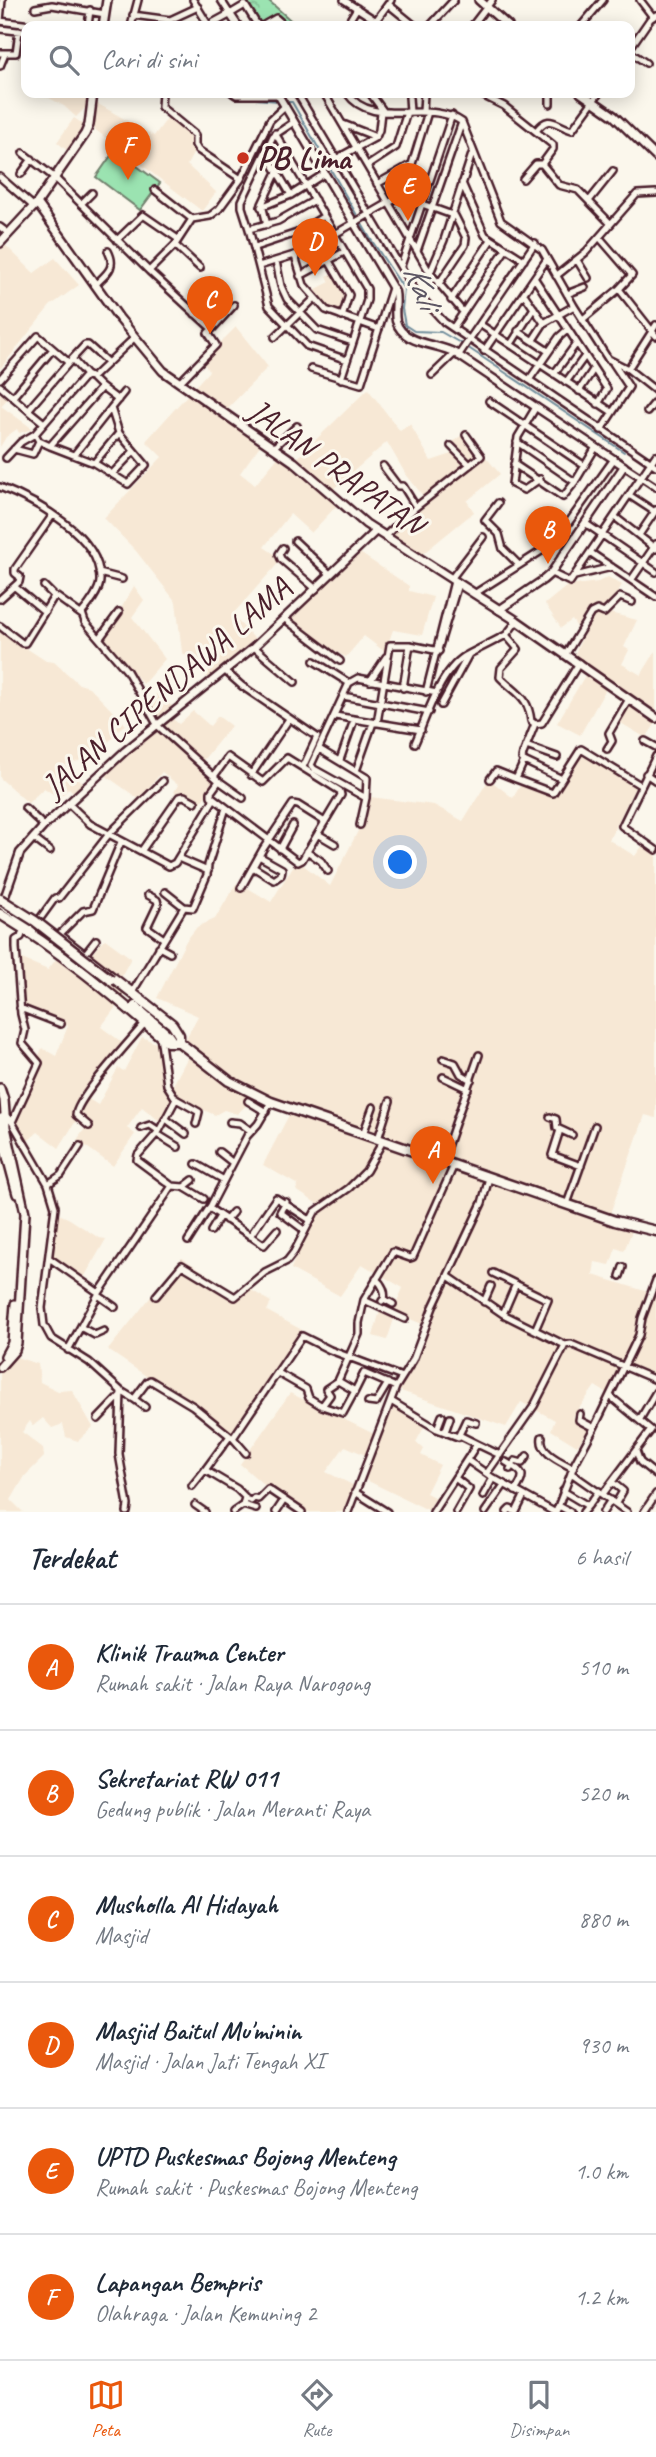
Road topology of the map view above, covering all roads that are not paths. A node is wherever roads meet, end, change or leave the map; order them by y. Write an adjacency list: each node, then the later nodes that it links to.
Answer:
1 (2, 0): 26 (street)
2 (107, 0): 20 (main road)
3 (138, 0): 22 (street)
4 (193, 0): 17 (street)
5 (221, 0): 21 (street)
6 (252, 0): 16 (street)
7 (345, 0): 15 (street)
8 (454, 0): 36 (street)
9 (479, 0): 14 (main road)
10 (603, 0): 25 (street)
11 (640, 0): 23 (street)
12 (389, 2): 24 (street); 35 (street)
13 (52, 3): 18 (street); 19 (street)
14 (489, 3): 37 (street); 38 (main road)
15 (355, 4): 24 (street); 34 (street)
16 (245, 5): 21 (street); 33 (street)
17 (198, 7): 22 (street); 30 (street)
18 (35, 8)
19 (90, 10): 20 (street); 27 (street)
20 (105, 14): 28 (main road)
21 (230, 14): 31 (street); 32 (street)
22 (133, 15): 29 (street)
23 (654, 16): 43 (street)
24 (375, 20)
25 (586, 20)
26 (0, 21): 39 (street)
27 (89, 21)
28 (104, 21)
29 (132, 21)
30 (206, 21)
31 (218, 21)
32 (235, 21)
33 (256, 21)
34 (348, 21)
35 (410, 21)
36 (435, 21)
37 (476, 21)
38 (504, 21)
39 (21, 24)
40 (0, 29): 41 (street)
41 (21, 32)
42 (21, 38): 44 (street)
43 (635, 43)
44 (3, 54): 47 (street)
45 (635, 54): 46 (street)
46 (646, 63)
47 (0, 66)
48 (92, 98): 89 (main road)
49 (162, 98): 90 (street)
50 (300, 98): 79 (street)
51 (327, 98): 69 (street)
52 (351, 98): 63 (street)
53 (373, 98): 63 (street)
54 (409, 98): 64 (street)
55 (424, 98): 65 (street)
56 (487, 98): 70 (street)
57 (550, 98): 62 (street)
58 (588, 98): 61 (main road)
59 (595, 98): 61 (street)
60 (281, 99): 67 (street); 90 (street)
61 (593, 101): 70 (street); 77 (main road)
62 (550, 104)
63 (383, 112): 64 (street); 72 (street)
64 (408, 112): 65 (street); 81 (street)
65 (425, 112): 66 (street); 94 (street)
66 (452, 115): 68 (street); 92 (street)
67 (293, 122): 71 (street); 87 (street)
68 (462, 122): 74 (street); 107 (street)
69 (342, 124): 72 (street); 73 (street)
70 (536, 131): 80 (street)
71 (275, 133): 76 (street); 95 (street)
72 (376, 136): 73 (street)
73 (356, 148): 79 (street); 81 (street)
74 (473, 151): 82 (street); 85 (street)
75 (23, 153): 78 (street)
76 (265, 153): 84 (street); 116 (street)
77 (656, 157)
78 (32, 159): 86 (street); 89 (street)
79 (336, 159): 109 (street)
80 (542, 164): 91 (street); 101 (street)
81 (367, 166): 94 (street)
82 (480, 169): 85 (street); 125 (street)
83 (613, 171): 101 (street)
84 (277, 172): 99 (street); 106 (street)
85 (465, 173): 93 (street)
86 (21, 174)
87 (324, 174): 95 (street); 112 (street)
88 (0, 177): 103 (street)
89 (55, 178): 103 (main road); 104 (street)
90 (241, 179): 111 (street)
91 (523, 179)
92 (430, 180): 102 (street); 105 (street)
93 (462, 183): 108 (street); 123 (street)
94 (377, 184): 102 (street)
95 (306, 185): 99 (street); 100 (street)
96 (155, 190): 111 (street)
97 (92, 192): 104 (street)
98 (656, 193): 113 (street)
99 (291, 195): 106 (street)
100 (315, 200): 110 (street); 114 (street)
101 (589, 201): 113 (street)
102 (389, 202): 109 (street); 121 (street)
103 (35, 204): 117 (main road); 147 (main road, JALAN PRAPATAN)
104 (81, 204): 122 (street)
105 (422, 204): 107 (street); 121 (street)
106 (261, 207): 114 (street)
107 (431, 208): 108 (street); 131 (street)
108 (452, 214): 142 (street); 148 (street)
109 (367, 215): 112 (street); 139 (street)
110 (324, 216): 118 (street); 127 (street)
111 (192, 219): 120 (street)
112 (354, 223): 118 (street); 151 (street)
113 (610, 223): 119 (street)
114 (267, 225): 116 (street)
115 (0, 227): 117 (street)
116 (249, 229): 127 (street)
117 (8, 233): 124 (main road)
118 (334, 234): 130 (street); 132 (street)
119 (600, 238): 135 (street); 152 (street)
120 (178, 239): 122 (street); 126 (street)
121 (410, 239): 131 (street); 139 (street)
122 (117, 240): 141 (street)
123 (491, 240): 128 (street); 156 (street)
124 (0, 243)
125 (535, 243): 133 (street); 134 (street)
126 (174, 245): 140 (street); 141 (street)
127 (255, 247): 138 (street)
128 (506, 249): 134 (street); 160 (street)
129 (108, 251): 147 (street)
130 (344, 251): 137 (street); 166 (street)
131 (417, 251): 142 (street)
132 (295, 256): 136 (street); 143 (street)
133 (547, 259): 144 (street); 146 (street)
134 (524, 260): 168 (street)
135 (577, 260): 144 (street); 145 (street)
136 (276, 261): 138 (street); 161 (street)
137 (329, 261): 143 (street); 164 (street)
138 (259, 266): 169 (street)
139 (401, 266): 171 (street)
140 (200, 268)
141 (149, 271): 162 (street)
142 (430, 274): 148 (street)
143 (300, 276): 155 (street)
144 (556, 276): 154 (street)
145 (588, 278)
146 (535, 279): 153 (street); 163 (street)
147 (94, 285): 180 (main road, JALAN PRAPATAN)
148 (438, 285): 156 (street)
149 (585, 287): 154 (street)
150 (219, 288): 162 (street)
151 (392, 288): 173 (street); 189 (street)
152 (618, 289): 165 (street); 176 (street)
153 (524, 294): 159 (street); 177 (street)
154 (567, 294): 158 (street)
155 (315, 298): 161 (street); 164 (street)
156 (451, 300): 160 (street)
157 (234, 305): 172 (street)
158 (573, 306): 163 (street); 165 (street)
159 (534, 308): 167 (street); 175 (street)
160 (463, 312): 171 (street)
161 (300, 313): 169 (street); 182 (street)
162 (195, 314): 172 (street)
163 (559, 316): 167 (street); 174 (street)
164 (342, 317): 166 (street)
165 (583, 320): 193 (street)
166 (360, 322): 173 (street); 182 (street)
167 (544, 323): 181 (street)
168 (481, 324): 177 (street); 185 (street)
169 (287, 325): 179 (street); 192 (street)
170 (656, 325): 176 (street)
171 (453, 328): 185 (street)
172 (212, 329): 206 (street)
173 (379, 329): 203 (street)
174 (567, 330): 184 (street); 188 (street)
175 (519, 331): 181 (street); 183 (street)
176 (651, 331): 178 (street); 197 (street)
177 (495, 334): 183 (street); 187 (street)
178 (656, 336)
179 (275, 337)
180 (134, 338): 194 (street); 206 (main road, JALAN PRAPATAN)
181 (533, 340): 188 (street)
182 (352, 342): 192 (street)
183 (511, 344): 195 (street)
184 (576, 344): 190 (street); 199 (street)
185 (467, 345): 187 (street); 189 (street)
186 (53, 349): 191 (street); 202 (street); 212 (street)
187 (484, 351): 204 (street)
188 (548, 351): 195 (street)
189 (456, 355): 200 (street); 217 (street)
190 (585, 356): 198 (street); 205 (street)
191 (70, 360): 194 (street); 201 (street); 219 (street)
192 (347, 360): 203 (street)
193 (611, 361): 197 (street); 220 (street)
194 (107, 362): 201 (street)
195 (540, 364): 199 (street); 204 (street)
196 (311, 369): 203 (street)
197 (628, 369): 210 (street)
198 (593, 370): 209 (street); 216 (street)
199 (554, 374): 205 (street)
200 (432, 375)
201 (89, 376): 208 (street); 222 (street)
202 (0, 379)
203 (341, 379)
204 (528, 380): 225 (street)
205 (566, 382): 209 (street)
206 (179, 383): 234 (main road, JALAN PRAPATAN)
207 (0, 386): 212 (street)
208 (101, 387): 213 (street); 231 (street)
209 (579, 391): 216 (street)
210 (656, 391)
211 (124, 392): 213 (street)
212 (12, 397): 219 (street)
213 (118, 400): 218 (street)
214 (489, 401): 223 (street)
215 (656, 401): 221 (street)
216 (598, 404): 220 (street)
217 (536, 407): 223 (street); 233 (street)
218 (111, 408): 226 (street); 237 (street)
219 (28, 410): 222 (street)
220 (612, 412): 225 (street)
221 (648, 412)
222 (44, 423): 227 (street)
223 (524, 424): 230 (street); 245 (street)
224 (297, 426): 234 (street)
225 (601, 430): 246 (street)
226 (119, 433): 236 (street); 240 (street)
227 (35, 434): 229 (street); 235 (street)
228 (466, 435): 243 (street)
229 (39, 441): 231 (street); 235 (street)
230 (517, 442): 242 (street); 250 (street)
231 (50, 446): 237 (street)
232 (451, 446): 243 (street)
233 (596, 447): 241 (street); 245 (street)
234 (273, 448): 261 (main road, JALAN PRAPATAN)
235 (14, 449): 239 (street)
236 (134, 451): 247 (street); 247 (street)
237 (74, 455): 240 (street)
238 (656, 455): 246 (street)
239 (6, 458)
240 (94, 463): 247 (street)
241 (619, 463): 248 (street); 260 (street); 262 (street)
242 (514, 464): 249 (street); 249 (street)
243 (470, 465): 255 (street)
244 (383, 466): 255 (street)
245 (585, 466): 250 (street)
246 (652, 466): 248 (street)
247 (113, 473)
248 (642, 476): 252 (street); 253 (street)
249 (540, 479): 250 (street)
250 (575, 482)
251 (0, 486): 257 (street)
252 (656, 487)
253 (629, 495): 256 (street); 258 (street)
254 (498, 503): 271 (street)
255 (416, 507): 265 (street)
256 (656, 511): 264 (street)
257 (52, 516): 275 (street); 283 (street)
258 (615, 517): 263 (street); 264 (street)
259 (550, 521): 262 (street)
260 (584, 523): 263 (street); 276 (street)
261 (376, 531): 265 (main road, JALAN PRAPATAN); 277 (street, JALAN CIPENDAWA LAMA)
262 (562, 534): 271 (street)
263 (603, 535): 270 (street); 272 (street)
264 (639, 535): 268 (street)
265 (385, 536): 281 (main road, JALAN PRAPATAN)
266 (482, 537): 281 (street)
267 (295, 541): 277 (street)
268 (655, 547): 272 (street)
269 (283, 548): 284 (street)
270 (591, 553): 273 (street); 278 (street)
271 (518, 564): 285 (street)
272 (643, 564): 274 (street); 280 (street)
273 (612, 567): 278 (street); 280 (street)
274 (656, 572)
275 (99, 573): 279 (street); 293 (street)
276 (551, 573): 278 (street); 290 (street)
277 (330, 574): 284 (street, JALAN CIPENDAWA LAMA)
278 (575, 576)
279 (122, 579)
280 (632, 579): 287 (street)
281 (454, 581): 285 (main road, JALAN PRAPATAN); 301 (street)
282 (44, 586): 286 (street)
283 (15, 587): 288 (street); 291 (street)
284 (316, 589): 294 (street, JALAN CIPENDAWA LAMA)
285 (474, 594): 290 (main road, JALAN PRAPATAN)
286 (55, 597): 291 (street); 293 (street)
287 (656, 597)
288 (0, 599)
289 (632, 602): 304 (street)
290 (499, 610): 295 (main road, JALAN PRAPATAN)
291 (45, 612): 296 (street)
292 (119, 612): 298 (street)
293 (82, 615): 298 (street)
294 (285, 619): 300 (street, JALAN CIPENDAWA LAMA); 305 (street)
295 (517, 621): 297 (street); 304 (main road, JALAN PRAPATAN)
296 (0, 626)
297 (506, 635): 302 (street); 326 (street)
298 (100, 638): 327 (street)
299 (410, 645): 301 (street); 303 (street); 313 (street)
300 (254, 647): 308 (street, JALAN CIPENDAWA LAMA); 310 (street)
301 (437, 651): 314 (street)
302 (469, 653): 315 (street); 319 (street)
303 (388, 654): 309 (street); 312 (street)
304 (566, 654): 307 (main road, JALAN PRAPATAN)
305 (340, 660)
306 (314, 662): 311 (street)
307 (579, 663): 317 (main road, JALAN PRAPATAN); 326 (street)
308 (225, 671): 323 (street); 327 (street, JALAN CIPENDAWA LAMA)
309 (370, 681): 311 (street); 312 (street)
310 (295, 682)
311 (349, 683): 316 (street)
312 (383, 684): 313 (street); 318 (street)
313 (403, 688): 314 (street)
314 (425, 692): 315 (street)
315 (437, 693): 320 (street)
316 (343, 696): 318 (street); 321 (street)
317 (629, 699): 322 (main road, JALAN PRAPATAN); 334 (street)
318 (380, 703): 320 (street); 325 (street)
319 (441, 705)
320 (429, 712): 328 (street)
321 (335, 716): 324 (street); 333 (street)
322 (656, 718)
323 (289, 719): 340 (street); 343 (street)
324 (354, 720): 325 (street); 337 (street)
325 (375, 723): 328 (street); 341 (street)
326 (534, 724): 331 (street)
327 (158, 726): 344 (street); 355 (street, JALAN CIPENDAWA LAMA)
328 (421, 730): 330 (street)
329 (645, 741): 332 (street)
330 (415, 743)
331 (526, 746): 336 (street); 338 (street)
332 (656, 747)
333 (318, 749): 337 (street); 352 (street)
334 (607, 749)
335 (656, 756): 339 (street)
336 (557, 757)
337 (340, 760): 341 (street)
338 (524, 761): 346 (street); 347 (street)
339 (654, 766): 342 (street)
340 (303, 767): 343 (street); 358 (street)
341 (356, 771): 352 (street)
342 (646, 774): 349 (street); 350 (street)
343 (251, 775): 344 (street)
344 (216, 779): 351 (street); 353 (street)
345 (490, 779): 346 (street)
346 (516, 779): 347 (street)
347 (562, 779): 350 (street)
348 (163, 781): 363 (street)
349 (656, 781)
350 (640, 785): 370 (street)
351 (243, 798)
352 (366, 798): 360 (street)
353 (214, 799): 356 (street); 374 (street)
354 (195, 802): 369 (street)
355 (68, 803): 361 (street, JALAN CIPENDAWA LAMA); 363 (street)
356 (226, 807): 365 (street); 376 (street)
357 (25, 808): 361 (street)
358 (325, 822): 362 (street); 365 (street)
359 (293, 825): 368 (street)
360 (360, 825)
361 (44, 826): 364 (street, JALAN CIPENDAWA LAMA)
362 (318, 834): 367 (street); 372 (street)
363 (108, 835): 366 (street); 383 (street)
364 (33, 838): 371 (street); 381 (street, JALAN CIPENDAWA LAMA)
365 (269, 841): 368 (street); 373 (street)
366 (121, 842): 369 (street); 386 (street)
367 (335, 844)
368 (281, 849): 372 (street)
369 (142, 850): 374 (street)
370 (656, 850)
371 (50, 851)
372 (307, 851): 377 (street)
373 (259, 856): 375 (street); 375 (street)
374 (178, 858): 376 (street)
375 (253, 867): 378 (street)
376 (208, 871): 382 (street)
377 (328, 871)
378 (242, 888)
379 (165, 892): 382 (street)
380 (148, 895): 387 (street)
381 (1, 904): 383 (main road); 384 (main road); 385 (main road); 397 (main road, bridge)
382 (184, 906): 387 (street)
383 (39, 920): 386 (main road)
384 (24, 929): 385 (main road); 393 (street)
385 (33, 934): 394 (main road)
386 (59, 935): 391 (main road)
387 (164, 939): 389 (street)
388 (96, 940): 391 (street)
389 (159, 947): 390 (street); 392 (street)
390 (170, 953)
391 (85, 954): 392 (main road)
392 (133, 991): 397 (main road)
393 (20, 1009): 395 (street); 412 (street)
394 (145, 1023): 396 (main road); 416 (street)
395 (61, 1024)
396 (160, 1036): 397 (main road); 404 (street)
397 (177, 1040): 407 (main road)
398 (479, 1055): 401 (street)
399 (443, 1059): 401 (street)
400 (443, 1077): 403 (street)
401 (471, 1080): 403 (street)
402 (0, 1088): 412 (main road)
403 (468, 1089): 430 (street)
404 (177, 1099): 413 (street); 415 (street)
405 (248, 1101): 410 (street)
406 (390, 1101): 426 (street)
407 (271, 1102): 410 (street); 424 (main road)
408 (0, 1107): 412 (main road)
409 (373, 1107): 424 (street)
410 (266, 1112): 421 (street)
411 (550, 1117): 420 (street)
412 (6, 1119): 419 (main road); 438 (street); 451 (main road)
413 (166, 1119): 422 (street); 423 (street)
414 (230, 1122): 421 (street)
415 (196, 1124)
416 (89, 1126)
417 (595, 1126): 434 (street)
418 (141, 1128): 422 (street)
419 (1, 1129): 451 (main road)
420 (560, 1130): 425 (street); 434 (street)
421 (251, 1131): 431 (street)
422 (158, 1132): 428 (street); 439 (street)
423 (186, 1134)
424 (362, 1134): 426 (main road)
425 (572, 1135)
426 (380, 1140): 430 (main road); 448 (street)
427 (80, 1146): 438 (street)
428 (178, 1147)
429 (219, 1152): 431 (street)
430 (442, 1161): 433 (main road)
431 (233, 1163): 437 (street)
432 (196, 1164): 437 (street)
433 (454, 1165): 435 (main road); 461 (street)
434 (581, 1166): 443 (street)
435 (489, 1178): 443 (main road); 459 (street)
436 (193, 1180): 440 (street)
437 (223, 1181): 444 (street)
438 (48, 1184): 456 (street)
439 (172, 1185): 440 (street); 465 (street)
440 (184, 1186): 441 (street)
441 (204, 1199)
442 (286, 1202): 448 (street); 450 (street); 454 (street)
443 (567, 1204): 453 (main road)
444 (209, 1208): 446 (street); 455 (street)
445 (233, 1212): 447 (street)
446 (220, 1216): 447 (street); 452 (street)
447 (226, 1220): 454 (street)
448 (310, 1220): 450 (street)
449 (277, 1230): 454 (street)
450 (304, 1230): 466 (street)
451 (22, 1231): 481 (main road)
452 (211, 1231)
453 (656, 1231)
454 (250, 1236)
455 (188, 1241)
456 (49, 1258): 465 (street); 479 (street)
457 (622, 1267): 460 (street)
458 (492, 1273): 463 (street)
459 (448, 1276): 469 (street); 484 (street)
460 (620, 1276)
461 (376, 1279): 467 (street); 468 (street)
462 (656, 1280): 482 (street)
463 (516, 1284): 473 (street); 476 (street)
464 (491, 1286): 469 (street)
465 (98, 1294): 471 (street); 475 (street)
466 (156, 1296)
467 (384, 1299): 470 (street); 472 (street)
468 (363, 1300): 472 (street); 480 (street)
469 (484, 1302): 473 (street)
470 (394, 1304)
471 (115, 1307)
472 (379, 1307): 474 (street)
473 (503, 1314): 476 (street)
474 (405, 1320)
475 (82, 1328): 477 (street); 479 (street)
476 (535, 1330): 478 (street)
477 (104, 1331)
478 (565, 1345): 482 (street); 513 (street)
479 (68, 1350): 491 (street)
480 (349, 1356): 483 (street); 484 (street); 486 (street)
481 (0, 1365)
482 (625, 1367): 485 (street); 492 (street)
483 (278, 1373): 496 (street); 508 (street)
484 (402, 1377): 488 (street)
485 (656, 1380)
486 (338, 1381): 489 (street); 496 (street)
487 (388, 1383): 488 (street); 489 (street); 495 (street)
488 (396, 1387): 494 (street)
489 (355, 1391): 496 (street)
490 (656, 1392): 502 (street)
491 (121, 1393): 493 (street); 501 (street); 543 (street)
492 (610, 1396): 502 (street); 504 (street)
493 (134, 1399): 497 (street); 508 (street)
494 (391, 1401): 505 (street); 529 (street)
495 (368, 1402)
496 (322, 1406)
497 (145, 1407)
498 (580, 1414): 504 (street)
499 (442, 1416): 505 (street)
500 (450, 1418): 506 (street)
501 (98, 1419)
502 (640, 1419): 511 (street)
503 (475, 1423): 507 (street)
504 (594, 1428): 517 (street)
505 (437, 1429): 506 (street)
506 (445, 1432): 507 (street)
507 (459, 1435): 510 (street)
508 (231, 1437): 512 (street); 516 (street)
509 (542, 1437): 517 (street)
510 (477, 1444): 513 (street); 515 (street)
511 (636, 1451): 519 (street); 523 (street)
512 (246, 1453)
513 (500, 1455): 518 (street)
514 (527, 1456): 527 (street)
515 (467, 1460): 518 (street); 520 (street)
516 (205, 1470): 526 (street); 535 (street)
517 (572, 1471): 525 (street); 528 (street)
518 (487, 1473): 521 (street)
519 (656, 1475)
520 (455, 1478): 550 (street); 551 (street)
521 (494, 1478): 524 (street); 532 (street)
522 (593, 1479): 525 (street)
523 (612, 1482): 530 (street); 536 (street)
524 (504, 1485): 527 (street); 542 (street)
525 (589, 1485): 530 (street)
526 (192, 1486)
527 (515, 1491): 533 (street)
528 (563, 1491): 538 (street); 541 (street)
529 (355, 1492): 548 (street); 549 (street)
530 (601, 1493): 536 (street); 538 (street)
531 (656, 1494): 558 (street)
532 (483, 1496)
533 (524, 1496): 541 (street); 553 (street)
534 (284, 1500): 535 (street); 540 (street); 546 (street)
535 (244, 1502): 539 (street); 545 (street)
536 (613, 1502): 556 (street); 557 (street)
537 (195, 1505): 544 (street)
538 (588, 1506): 555 (street)
539 (256, 1509)
540 (291, 1509): 547 (street)
541 (557, 1510): 554 (street)
542 (486, 1511)
543 (127, 1512)
544 (205, 1512)
545 (233, 1512)
546 (276, 1512)
547 (302, 1512)
548 (348, 1512)
549 (387, 1512)
550 (433, 1512)
551 (456, 1512)
552 (507, 1512): 553 (street)
553 (516, 1512)
554 (570, 1512)
555 (583, 1512)
556 (603, 1512)
557 (627, 1512)
558 (643, 1512)

